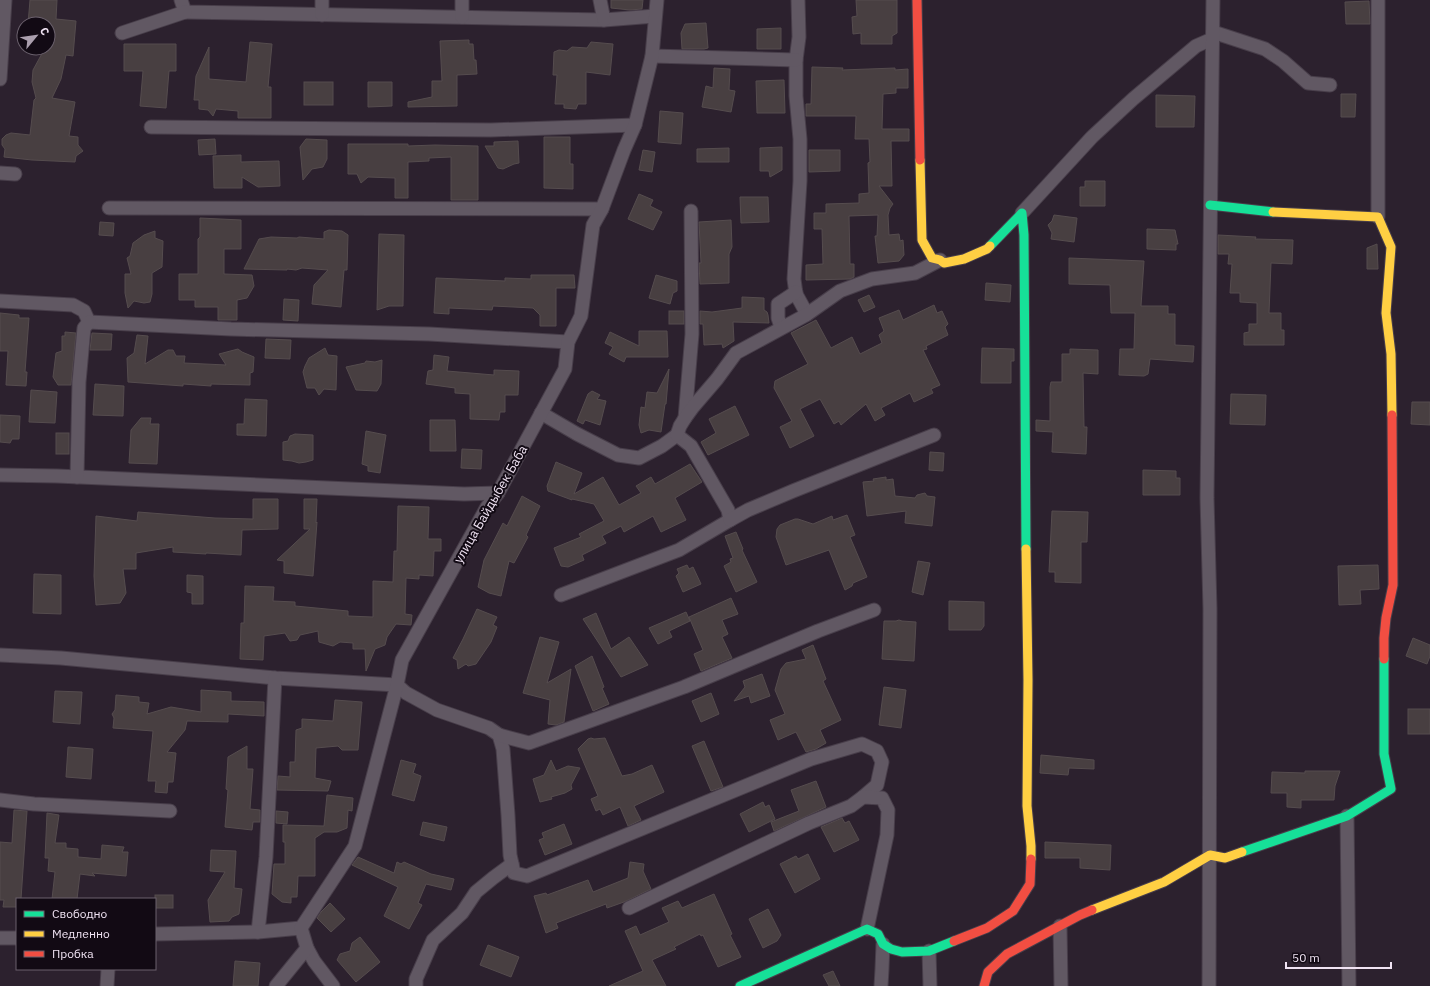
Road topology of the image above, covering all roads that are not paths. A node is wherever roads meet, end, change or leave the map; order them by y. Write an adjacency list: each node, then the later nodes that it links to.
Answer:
1 (5, 0): 19 (street)
2 (322, 0): 11 (street)
3 (462, 0): 13 (street)
4 (600, 0): 14 (street)
5 (657, 0): 12 (street, улица Байдыбек Баба)
6 (798, 0): 18 (street)
7 (917, 0): 31 (street)
8 (1213, 0): 16 (street)
9 (1378, 0): 30 (street)
10 (183, 6): 11 (street); 15 (street)
11 (322, 15): 13 (street)
12 (655, 16): 14 (street); 17 (street, улица Байдыбек Баба)
13 (462, 17): 14 (street)
14 (604, 20)
15 (122, 33)
16 (1212, 36): 20 (street); 25 (street); 29 (street)
17 (652, 56): 18 (street); 21 (street, улица Байдыбек Баба)
18 (796, 60): 32 (street)
19 (0, 79)
20 (1330, 85)
21 (635, 125): 22 (street); 27 (street, улица Байдыбек Баба)
22 (151, 127)
23 (0, 173): 24 (street)
24 (15, 174)
25 (1210, 205): 30 (street); 56 (street)
26 (109, 208): 27 (street)
27 (602, 209): 37 (street, улица Байдыбек Баба)
28 (691, 211): 39 (street)
29 (1022, 213): 31 (street); 68 (street)
30 (1378, 217): 55 (street)
31 (940, 260): 34 (street)
32 (796, 292): 34 (street); 36 (street)
33 (0, 301): 35 (street)
34 (807, 314): 36 (street)
35 (88, 322): 37 (street); 43 (street)
36 (782, 327): 39 (street)
37 (568, 342): 38 (street, улица Байдыбек Баба)
38 (541, 413): 40 (street); 44 (street, улица Байдыбек Баба)
39 (685, 418): 40 (street)
40 (677, 435): 45 (street)
41 (934, 435): 45 (street)
42 (0, 475): 43 (street)
43 (77, 477): 44 (street)
44 (498, 493): 50 (street, улица Байдыбек Баба)
45 (730, 520): 46 (street)
46 (561, 595)
47 (874, 610): 51 (street)
48 (0, 655): 49 (street)
49 (275, 678): 50 (street); 62 (street)
50 (397, 685): 51 (street); 60 (street, улица Байдыбек Баба)
51 (500, 735): 57 (street)
52 (864, 797): 57 (street); 58 (street); 61 (street)
53 (0, 800): 54 (street)
54 (170, 811)
55 (1347, 816): 56 (street); 80 (street)
56 (1210, 855): 59 (street); 79 (street)
57 (512, 864): 73 (street)
58 (629, 908)
59 (1060, 926): 77 (street); 78 (street)
60 (301, 928): 62 (street); 67 (street)
61 (867, 928): 66 (street); 74 (street)
62 (258, 932): 63 (street)
63 (156, 934)
64 (0, 938): 65 (street)
65 (16, 938)
66 (883, 944): 68 (street); 75 (street)
67 (306, 948): 71 (street); 72 (street)
68 (929, 951): 76 (street)
69 (108, 970): 70 (street)
70 (107, 986)
71 (276, 986)
72 (333, 986)
73 (416, 986)
74 (740, 986)
75 (880, 986)
76 (930, 986)
77 (984, 986)
78 (1061, 986)
79 (1209, 986)
80 (1349, 986)

